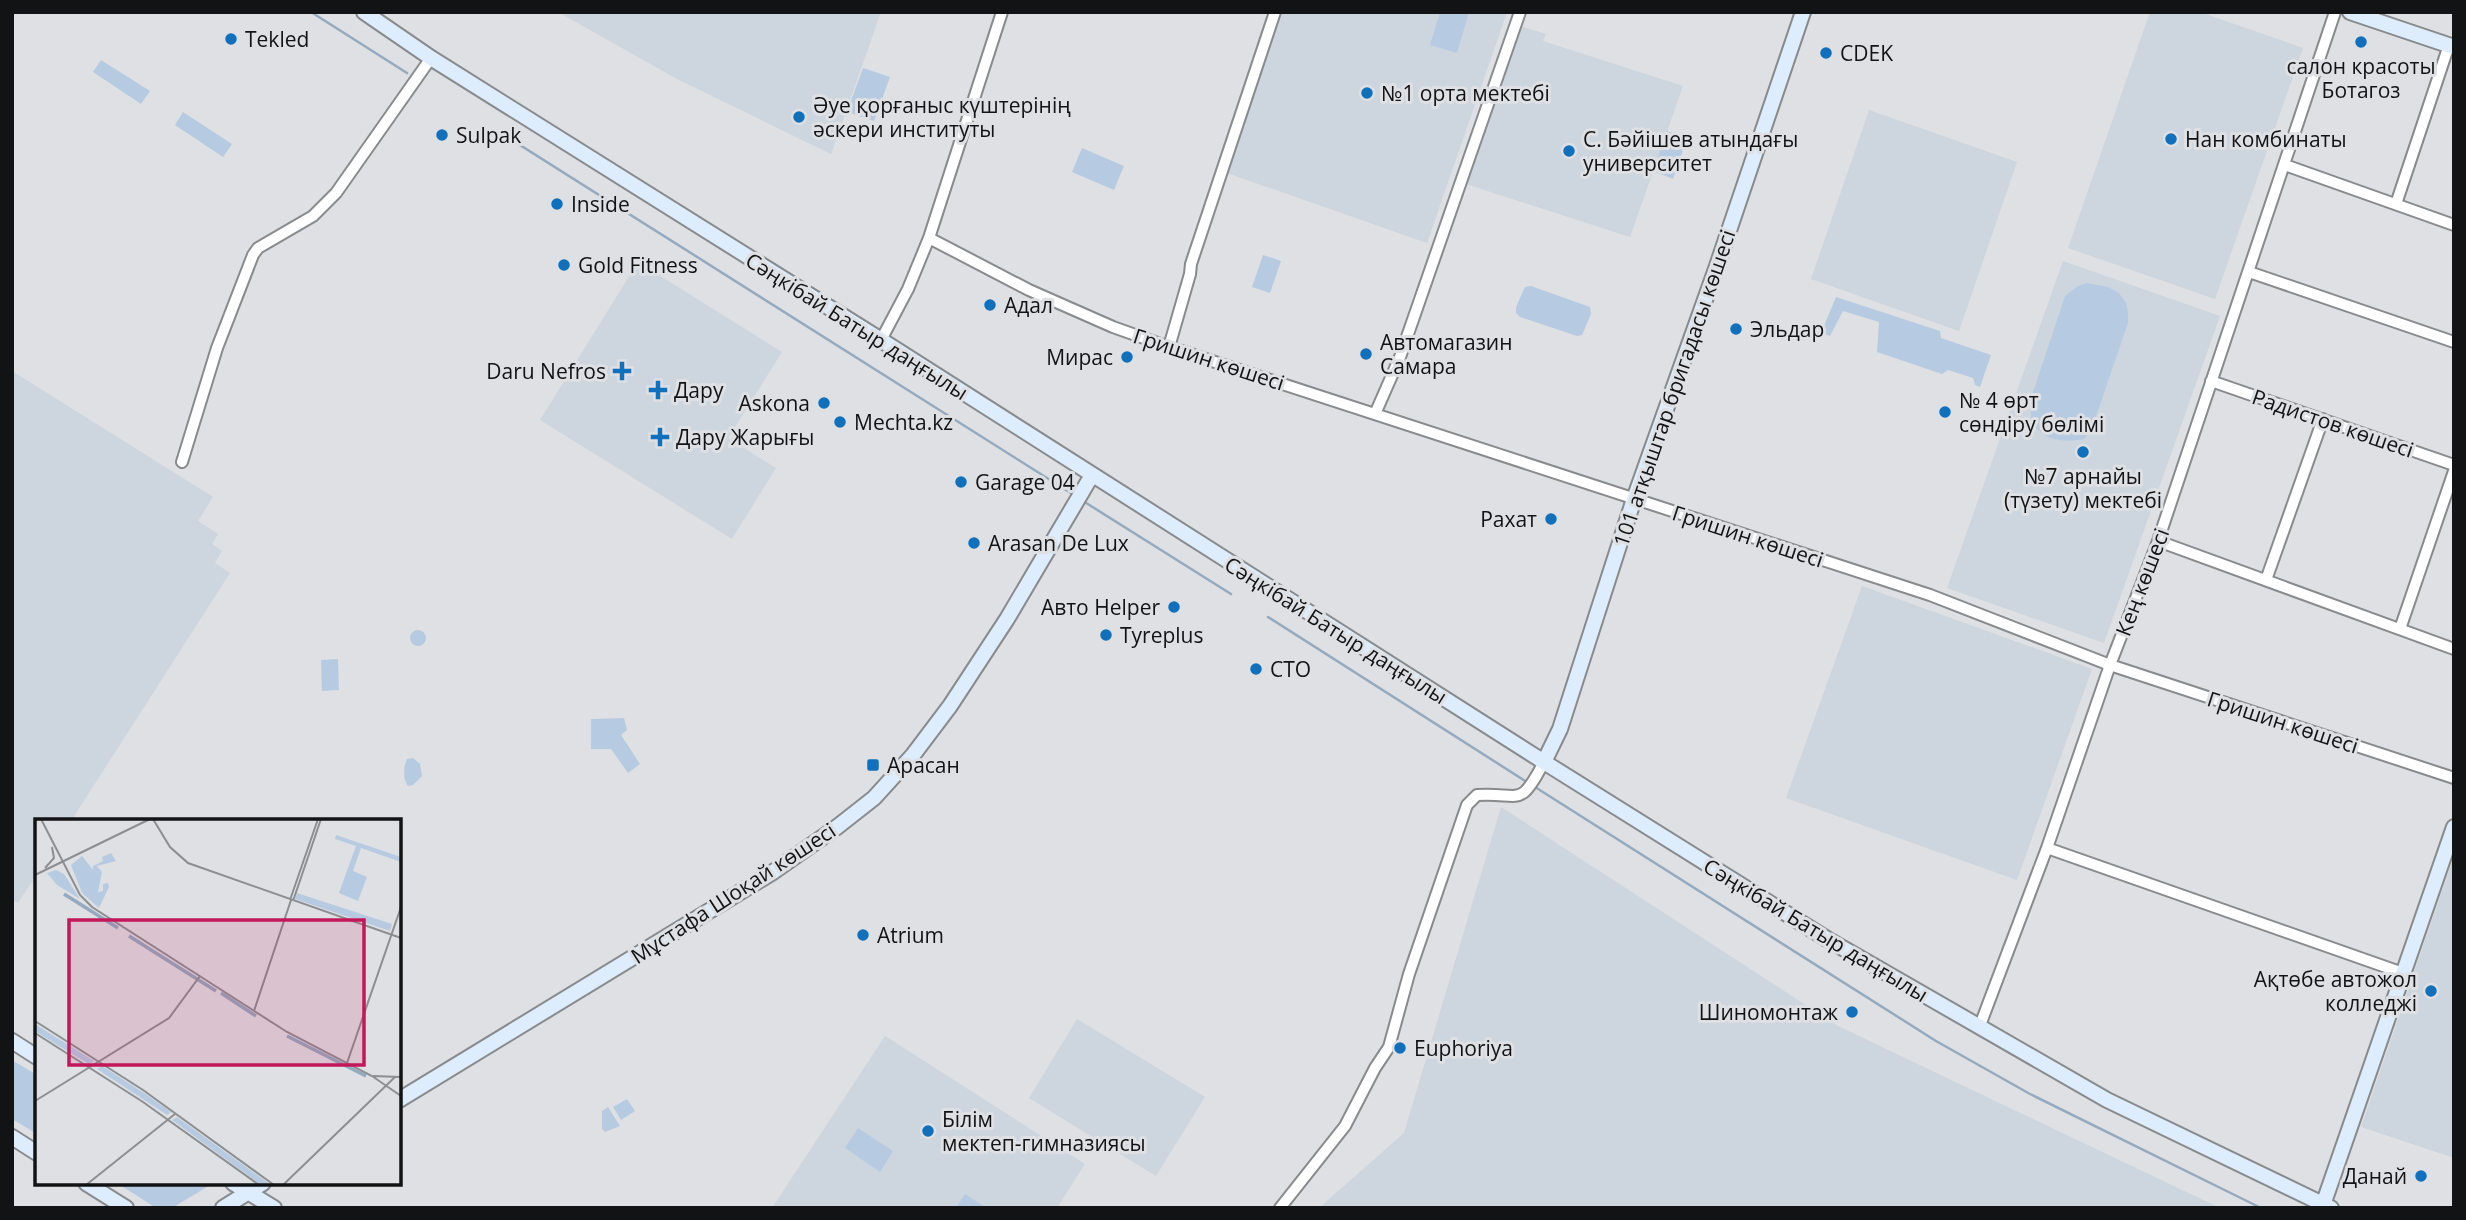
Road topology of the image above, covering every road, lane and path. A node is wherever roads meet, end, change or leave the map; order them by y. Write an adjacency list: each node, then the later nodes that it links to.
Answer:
1 (364, 12): 9 (street, Сәңкібай Батыр даңғылы)
2 (1002, 12): 13 (street)
3 (1275, 12): 17 (street)
4 (1520, 12): 19 (street)
5 (1803, 12): 25 (street, 101 атқыштар бригадасы көшесі)
6 (2335, 12): 10 (street, Кең көшесі)
7 (2350, 12): 8 (street)
8 (2451, 46): 11 (street)
9 (431, 58): 15 (street, Сәңкібай Батыр даңғылы); 21 (street)
10 (2285, 165): 11 (street); 14 (street, Кең көшесі)
11 (2396, 204): 12 (street)
12 (2454, 225)
13 (929, 238): 15 (street); 17 (street, Гришин көшесі)
14 (2249, 272): 16 (street); 18 (street, Кең көшесі)
15 (881, 340): 24 (street, Сәңкібай Батыр даңғылы)
16 (2454, 342)
17 (1169, 347): 19 (street, Гришин көшесі)
18 (2211, 381): 20 (street, Радистов көшесі); 26 (street, Кең көшесі)
19 (1375, 414): 25 (street, Гришин көшесі)
20 (2323, 419): 22 (street, Радистов көшесі); 27 (street)
21 (182, 462)
22 (2454, 465)
23 (2454, 471): 28 (street)
24 (1092, 475): 31 (street, Сәңкібай Батыр даңғылы); 39 (street, Мұстафа Шоқай көшесі)
25 (1634, 499): 30 (street, Гришин көшесі); 31 (street, 101 атқыштар бригадасы көшесі)
26 (2158, 541): 27 (street); 30 (street, Кең көшесі)
27 (2266, 580): 28 (street)
28 (2400, 629): 29 (street)
29 (2454, 649)
30 (2110, 665): 32 (street, Гришин көшесі); 34 (street, Кең көшесі)
31 (1541, 769): 36 (street, Сәңкібай Батыр даңғылы); 50 (street)
32 (2454, 778)
33 (2454, 827): 35 (street)
34 (2047, 848): 35 (street); 36 (street, Кең көшесі)
35 (2403, 973): 46 (street)
36 (1979, 1028): 46 (street, Сәңкібай Батыр даңғылы)
37 (12, 1041): 38 (street)
38 (35, 1056)
39 (401, 1099)
40 (12, 1137): 41 (street)
41 (35, 1152)
42 (89, 1185): 47 (street)
43 (237, 1185): 45 (street)
44 (260, 1185): 45 (street)
45 (249, 1192): 48 (street); 49 (street)
46 (2327, 1206)
47 (126, 1208)
48 (223, 1208)
49 (274, 1208)
50 (1280, 1208)

